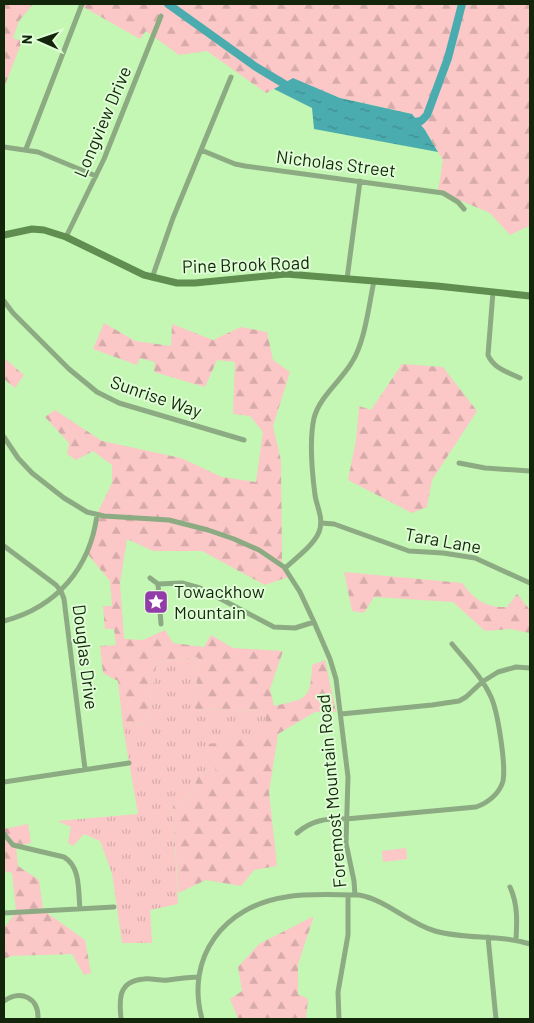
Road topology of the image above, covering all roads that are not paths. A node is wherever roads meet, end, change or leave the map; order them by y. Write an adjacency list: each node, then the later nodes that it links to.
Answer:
1 (82, 4): 5 (street)
2 (161, 16): 7 (street, Longview Drive)
3 (231, 77): 6 (street)
4 (4, 146): 5 (street)
5 (26, 149): 7 (street)
6 (200, 150): 8 (street, Nicholas Street); 12 (street)
7 (96, 176): 11 (street, Longview Drive)
8 (360, 181): 9 (street, Nicholas Street); 13 (street)
9 (464, 209)
10 (4, 236): 11 (street, Pine Brook Road)
11 (66, 237): 12 (street, Pine Brook Road)
12 (152, 278): 13 (street, Pine Brook Road)
13 (348, 279): 14 (street, Pine Brook Road)
14 (374, 281): 15 (street, Pine Brook Road); 24 (street)
15 (493, 292): 16 (street, Pine Brook Road); 18 (street)
16 (530, 296)
17 (4, 301): 20 (street, Sunrise Way)
18 (520, 378)
19 (4, 437): 23 (street, Foremost Mountain Road)
20 (244, 440)
21 (459, 463): 22 (street)
22 (530, 471)
23 (97, 515): 26 (street, Foremost Mountain Road); 30 (street)
24 (321, 523): 26 (street); 28 (street, Tara Lane)
25 (4, 546): 30 (street, Douglas Drive)
26 (285, 568): 32 (street, Foremost Mountain Road)
27 (150, 578): 29 (street)
28 (530, 583)
29 (158, 584): 32 (street); 33 (street)
30 (61, 591): 31 (street); 39 (street, Douglas Drive)
31 (4, 620)
32 (314, 622): 37 (street, Foremost Mountain Road)
33 (161, 624)
34 (452, 644): 36 (street)
35 (530, 668): 36 (street)
36 (482, 682): 37 (street); 41 (street)
37 (341, 714): 41 (street, Foremost Mountain Road)
38 (129, 763): 39 (street)
39 (85, 769): 40 (street)
40 (4, 782)
41 (346, 819): 42 (street); 45 (street, Foremost Mountain Road)
42 (297, 833)
43 (4, 834): 48 (street)
44 (510, 887): 51 (street)
45 (355, 895): 46 (street); 50 (street)
46 (348, 896): 53 (street); 58 (street, Foremost Mountain Road)
47 (114, 907): 48 (street)
48 (80, 909): 49 (street)
49 (4, 913)
50 (488, 937): 51 (street); 59 (street)
51 (516, 940): 52 (street)
52 (530, 944)
53 (199, 977): 56 (street); 57 (street)
54 (4, 1002): 55 (street)
55 (38, 1019)
56 (122, 1019)
57 (202, 1019)
58 (339, 1019)
59 (496, 1019)

